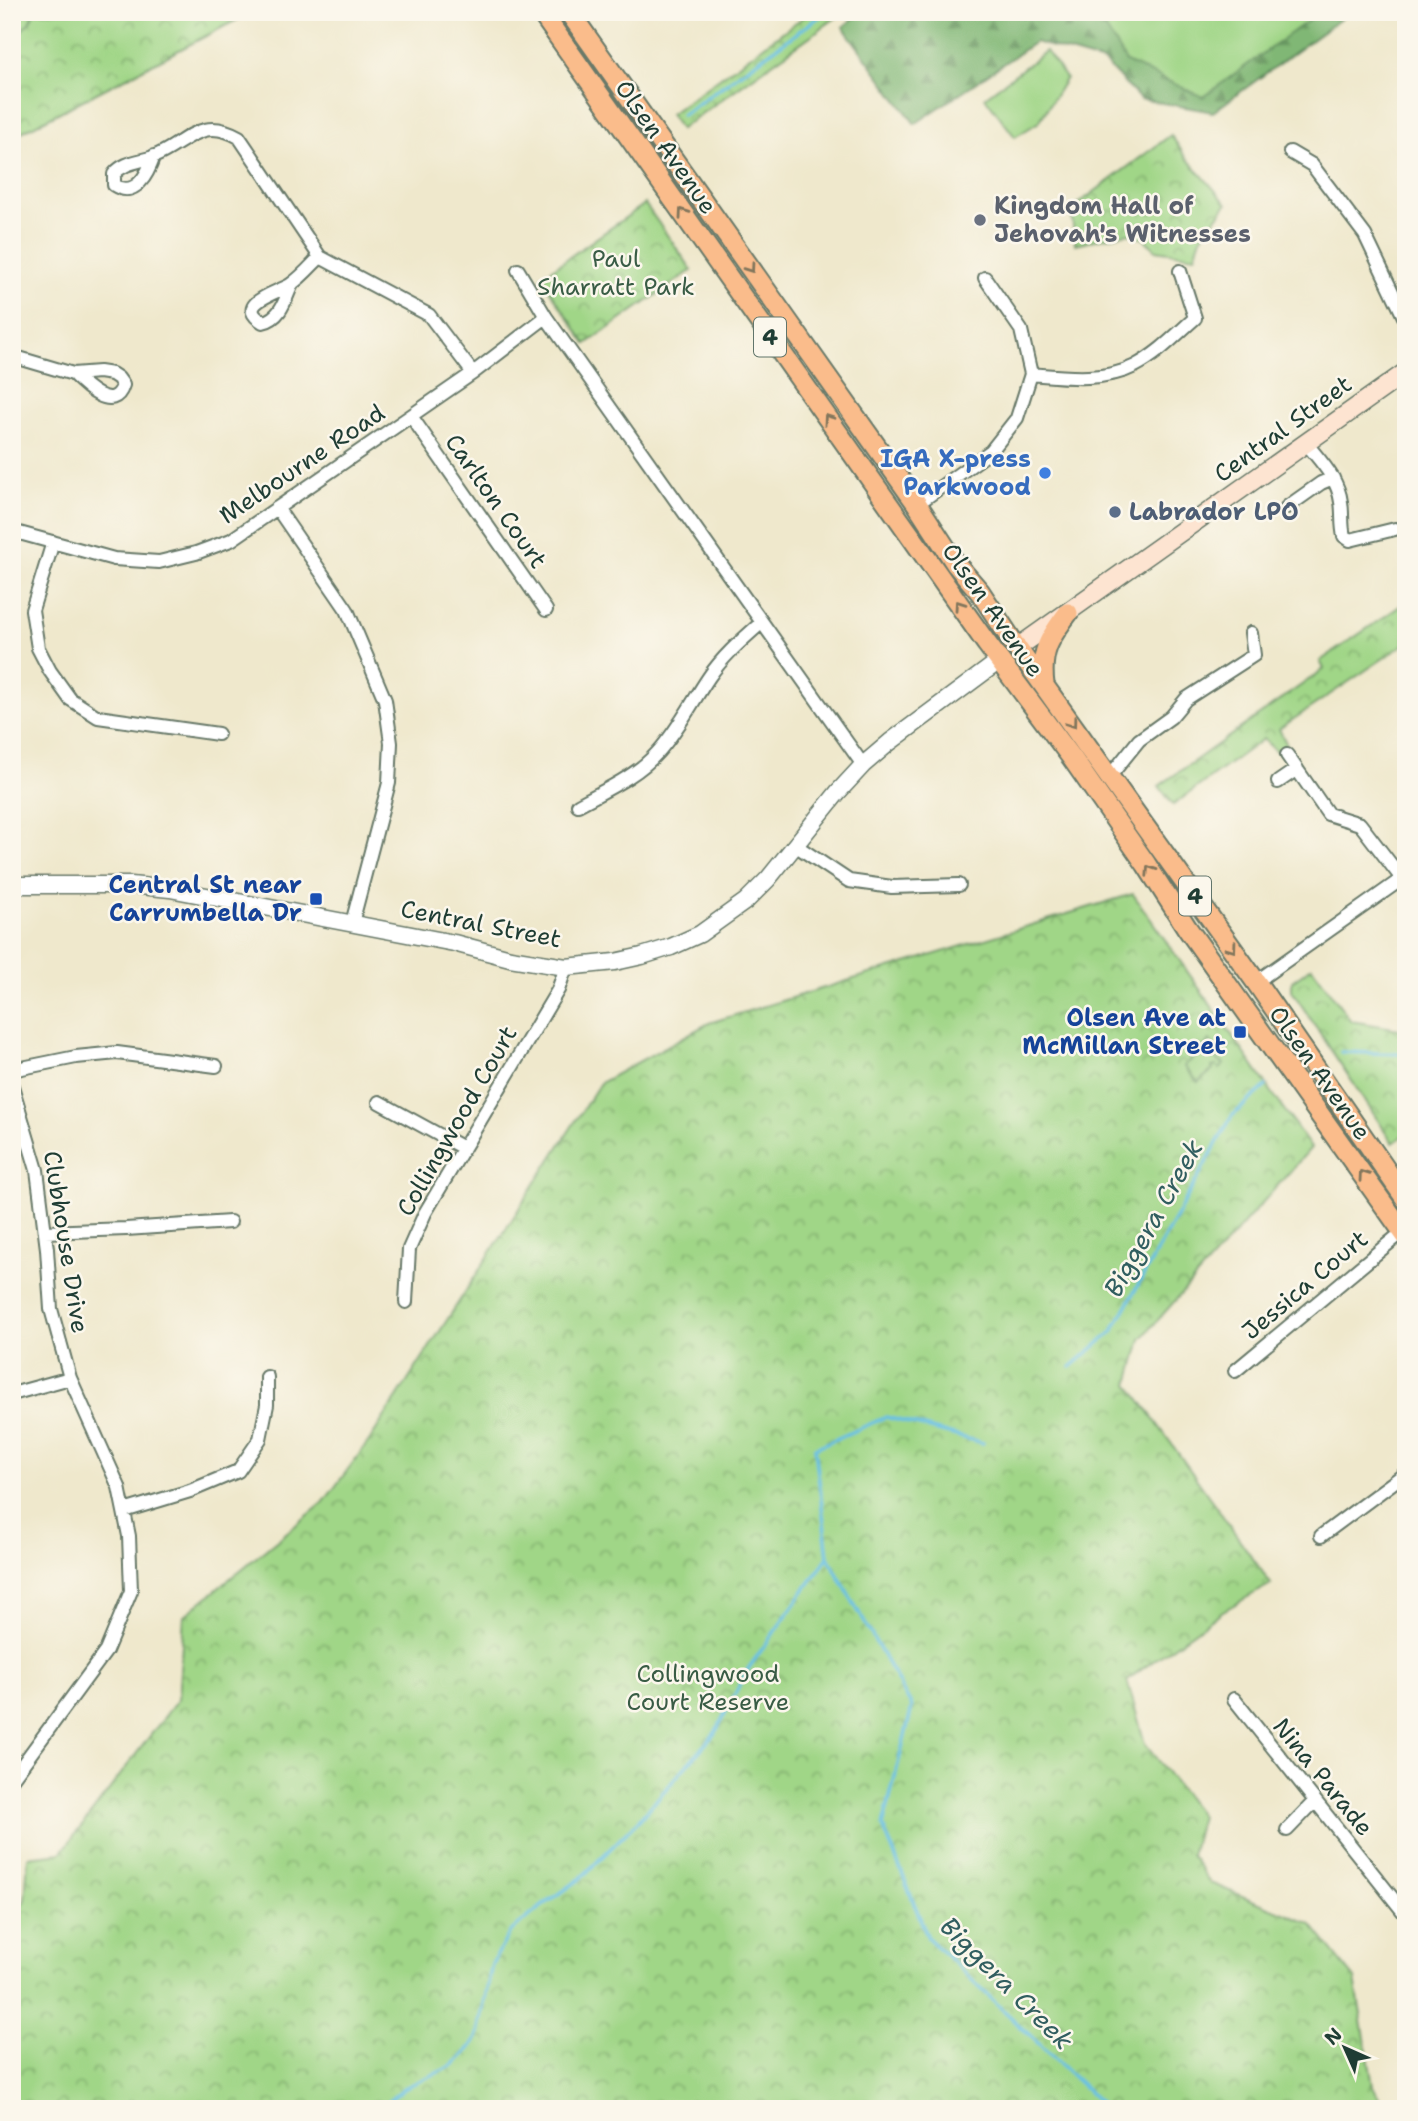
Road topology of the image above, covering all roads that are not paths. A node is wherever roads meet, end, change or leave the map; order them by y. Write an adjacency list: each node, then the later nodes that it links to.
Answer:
1 (541, 12): 31 (main road, Olsen Avenue / 4, one-way to 1)
2 (569, 12): 20 (main road, Olsen Avenue / 4, one-way to 20)
3 (1290, 152): 11 (street)
4 (154, 156): 5 (street)
5 (320, 257): 9 (street); 14 (street)
6 (518, 270): 10 (street)
7 (1180, 271): 16 (street)
8 (985, 278): 16 (street)
9 (292, 284)
10 (546, 317): 14 (street, Melbourne Road); 28 (street)
11 (1406, 321)
12 (12, 356): 15 (street)
13 (1406, 372): 18 (main road, Central Street)
14 (473, 373): 17 (street, Melbourne Road)
15 (73, 374)
16 (1031, 374): 20 (street)
17 (411, 416): 22 (street, Melbourne Road); 26 (street, Carlton Court)
18 (1306, 443): 19 (street); 27 (main road, Central Street)
19 (1333, 478): 21 (street); 23 (street)
20 (917, 504): 30 (main road, Olsen Avenue / 4)
21 (1287, 506)
22 (277, 508): 25 (street, Melbourne Road); 44 (street)
23 (1395, 529)
24 (12, 531): 25 (street, Melbourne Road)
25 (53, 542): 33 (street)
26 (546, 610)
27 (1068, 613): 30 (main road, Central Street); 32 (main road)
28 (761, 623): 35 (street); 39 (street)
29 (1251, 633): 37 (street)
30 (1017, 648): 31 (main road); 32 (main road, Olsen Avenue / 4)
31 (999, 661): 35 (street, Central Street); 55 (main road, Olsen Avenue / 4, one-way to 31)
32 (1044, 684): 37 (main road, Olsen Avenue / 4, one-way to 37)
33 (218, 734)
34 (1287, 755): 36 (street)
35 (863, 765): 40 (street, Central Street)
36 (1297, 769): 38 (street); 41 (street)
37 (1110, 776): 46 (main road, Olsen Avenue / 4, one-way to 46)
38 (1279, 782)
39 (578, 805)
40 (795, 845): 43 (street); 45 (street, Central Street)
41 (1405, 880): 46 (street)
42 (12, 885): 44 (street, Central Street)
43 (959, 885)
44 (352, 923): 45 (street, Central Street)
45 (566, 967): 51 (street, Collingwood Court)
46 (1256, 982): 52 (main road, Olsen Avenue / 4)
47 (216, 1066): 48 (street)
48 (12, 1070)
49 (12, 1086): 54 (street, Clubhouse Drive)
50 (379, 1102): 51 (street)
51 (463, 1148): 56 (street, Collingwood Court)
52 (1406, 1199)
53 (230, 1222): 54 (street)
54 (45, 1232): 59 (street, Clubhouse Drive)
55 (1405, 1232): 57 (street, Jessica Court)
56 (406, 1302)
57 (1236, 1371)
58 (267, 1377): 62 (street)
59 (70, 1378): 60 (street); 62 (street, Clubhouse Drive)
60 (12, 1394)
61 (1406, 1473): 63 (street)
62 (124, 1511): 65 (street, Clubhouse Drive)
63 (1321, 1536)
64 (1234, 1699): 66 (street, Nina Parade)
65 (12, 1779)
66 (1315, 1801): 67 (street); 68 (street, Nina Parade)
67 (1287, 1830)
68 (1406, 1915)

